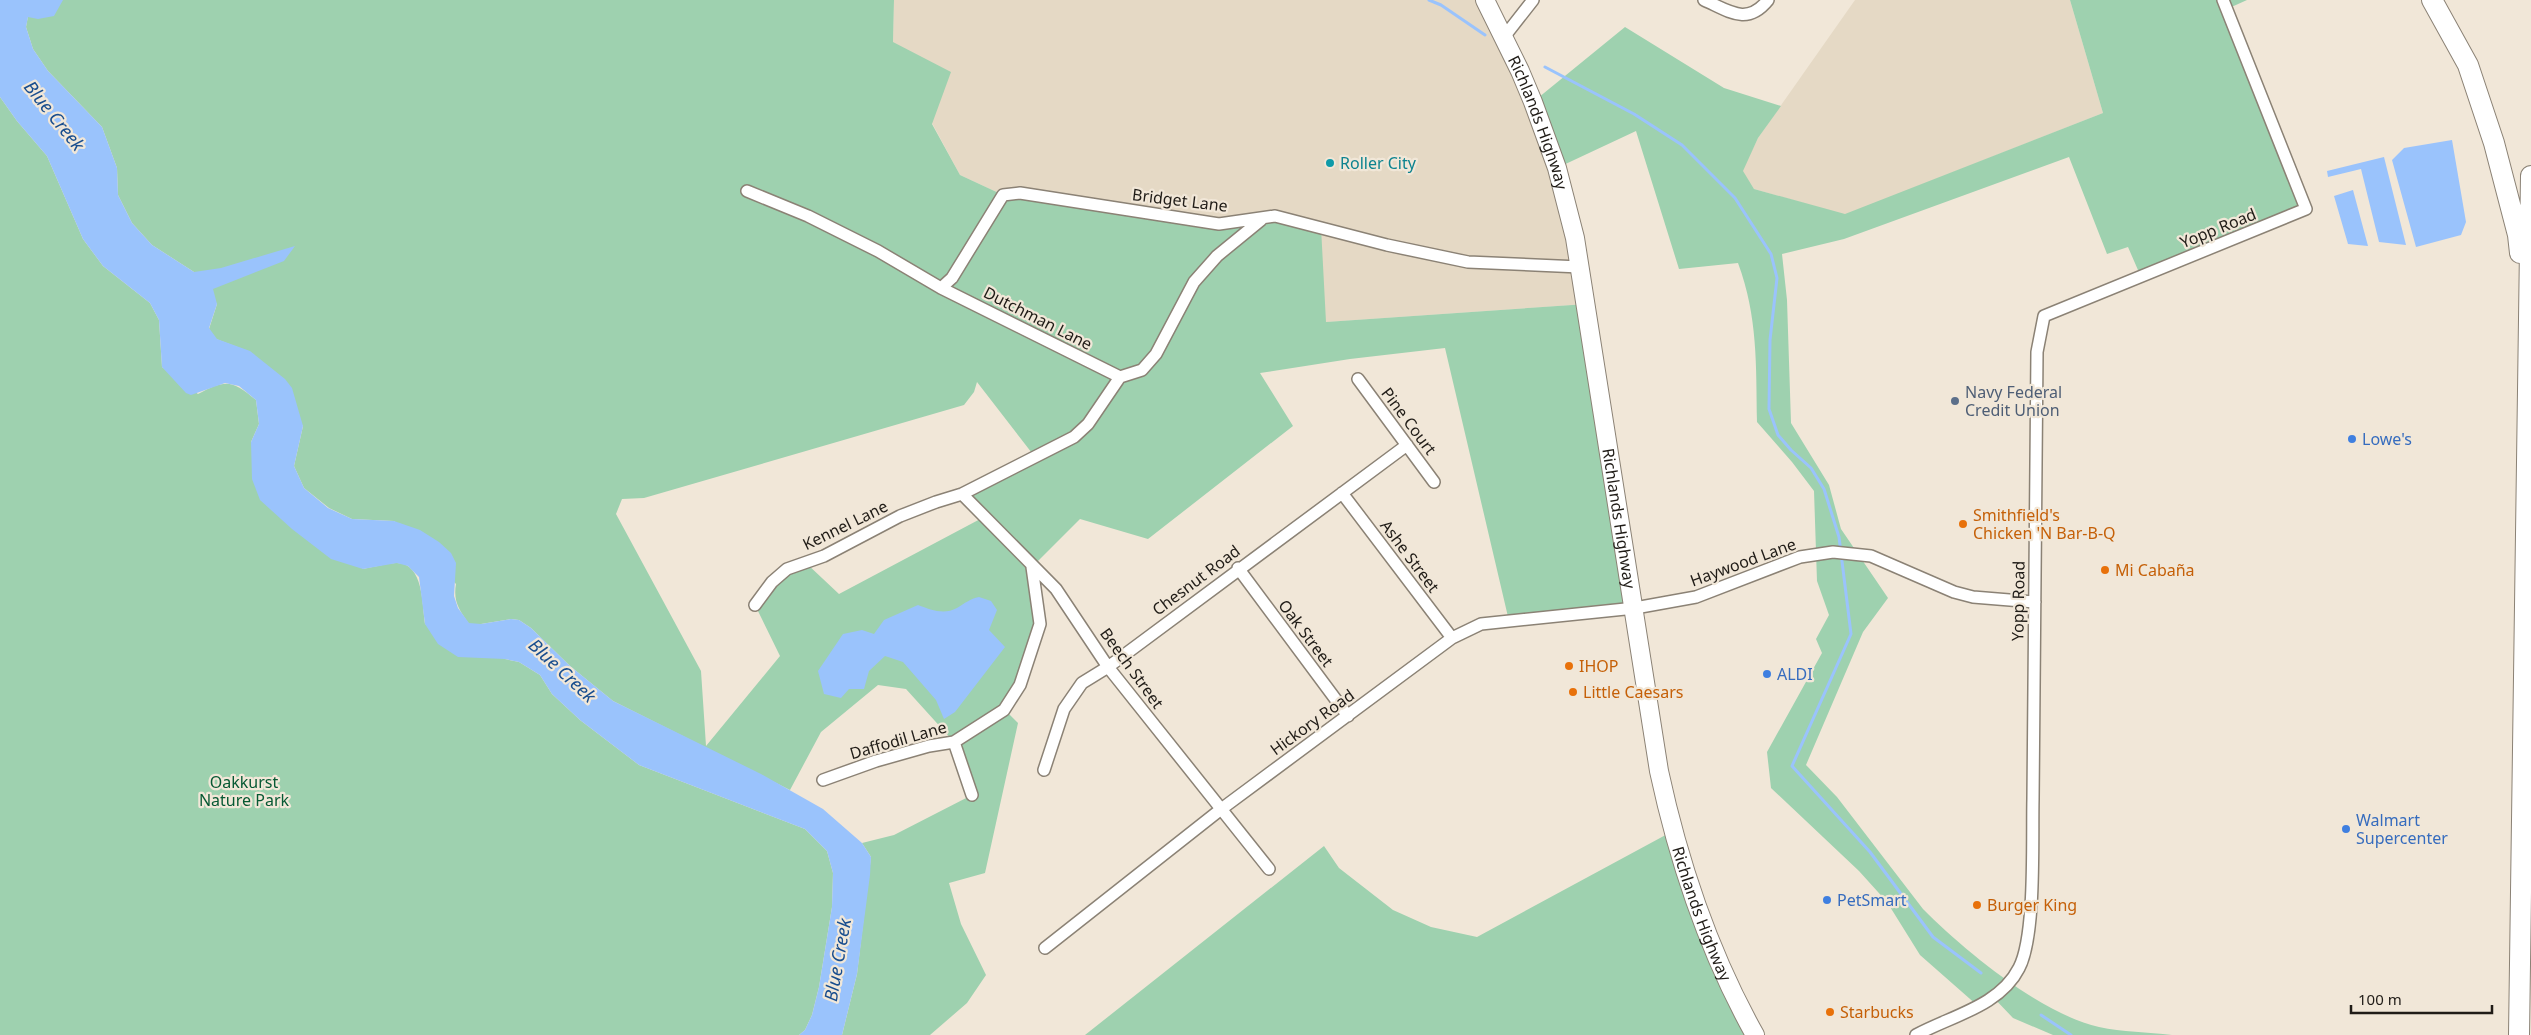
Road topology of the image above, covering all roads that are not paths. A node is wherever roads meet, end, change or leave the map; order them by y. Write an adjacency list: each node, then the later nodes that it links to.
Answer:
1 (1485, 0): 7 (main road, Richlands Highway)
2 (1533, 0): 7 (street)
3 (1704, 0): 4 (street)
4 (1768, 0)
5 (2223, 0): 22 (street, Yopp Road)
6 (2432, 0): 13 (highway)
7 (1504, 37): 11 (main road, Richlands Highway)
8 (2531, 176): 13 (highway)
9 (747, 191): 12 (street, Dutchman Lane)
10 (1260, 220): 11 (street, Bridget Lane); 12 (street, Bridget Lane); 14 (street)
11 (1580, 267): 24 (main road, Richlands Highway)
12 (941, 288): 14 (street, Dutchman Lane)
13 (2529, 330): 37 (highway)
14 (1120, 377): 19 (street, Kennel Lane)
15 (1358, 379): 16 (street, Pine Court)
16 (1407, 445): 17 (street, Pine Court); 18 (street, Chesnut Road)
17 (1434, 482)
18 (1342, 493): 21 (street, Chesnut Road); 25 (street, Ashe Street)
19 (962, 494): 20 (street, Beech Street); 23 (street, Kennel Lane)
20 (1032, 567): 26 (street, Beech Street); 28 (street, Daffodil Lane)
21 (1238, 568): 26 (street, Chesnut Road); 27 (street, Oak Street)
22 (2035, 602): 24 (street, Haywood Lane); 36 (street, Yopp Road)
23 (755, 605)
24 (1634, 608): 25 (street, Hickory Road); 35 (main road, Richlands Highway)
25 (1452, 638): 27 (street, Hickory Road)
26 (1108, 667): 29 (street, Chesnut Road); 32 (street, Beech Street)
27 (1348, 716): 32 (street, Hickory Road)
28 (954, 742): 30 (street, Daffodil Lane); 31 (street)
29 (1044, 770)
30 (823, 780)
31 (972, 795)
32 (1220, 810): 33 (street, Beech Street); 34 (street, Hickory Road)
33 (1269, 869)
34 (1045, 948)
35 (1754, 1035)
36 (1916, 1035)
37 (2519, 1035)

